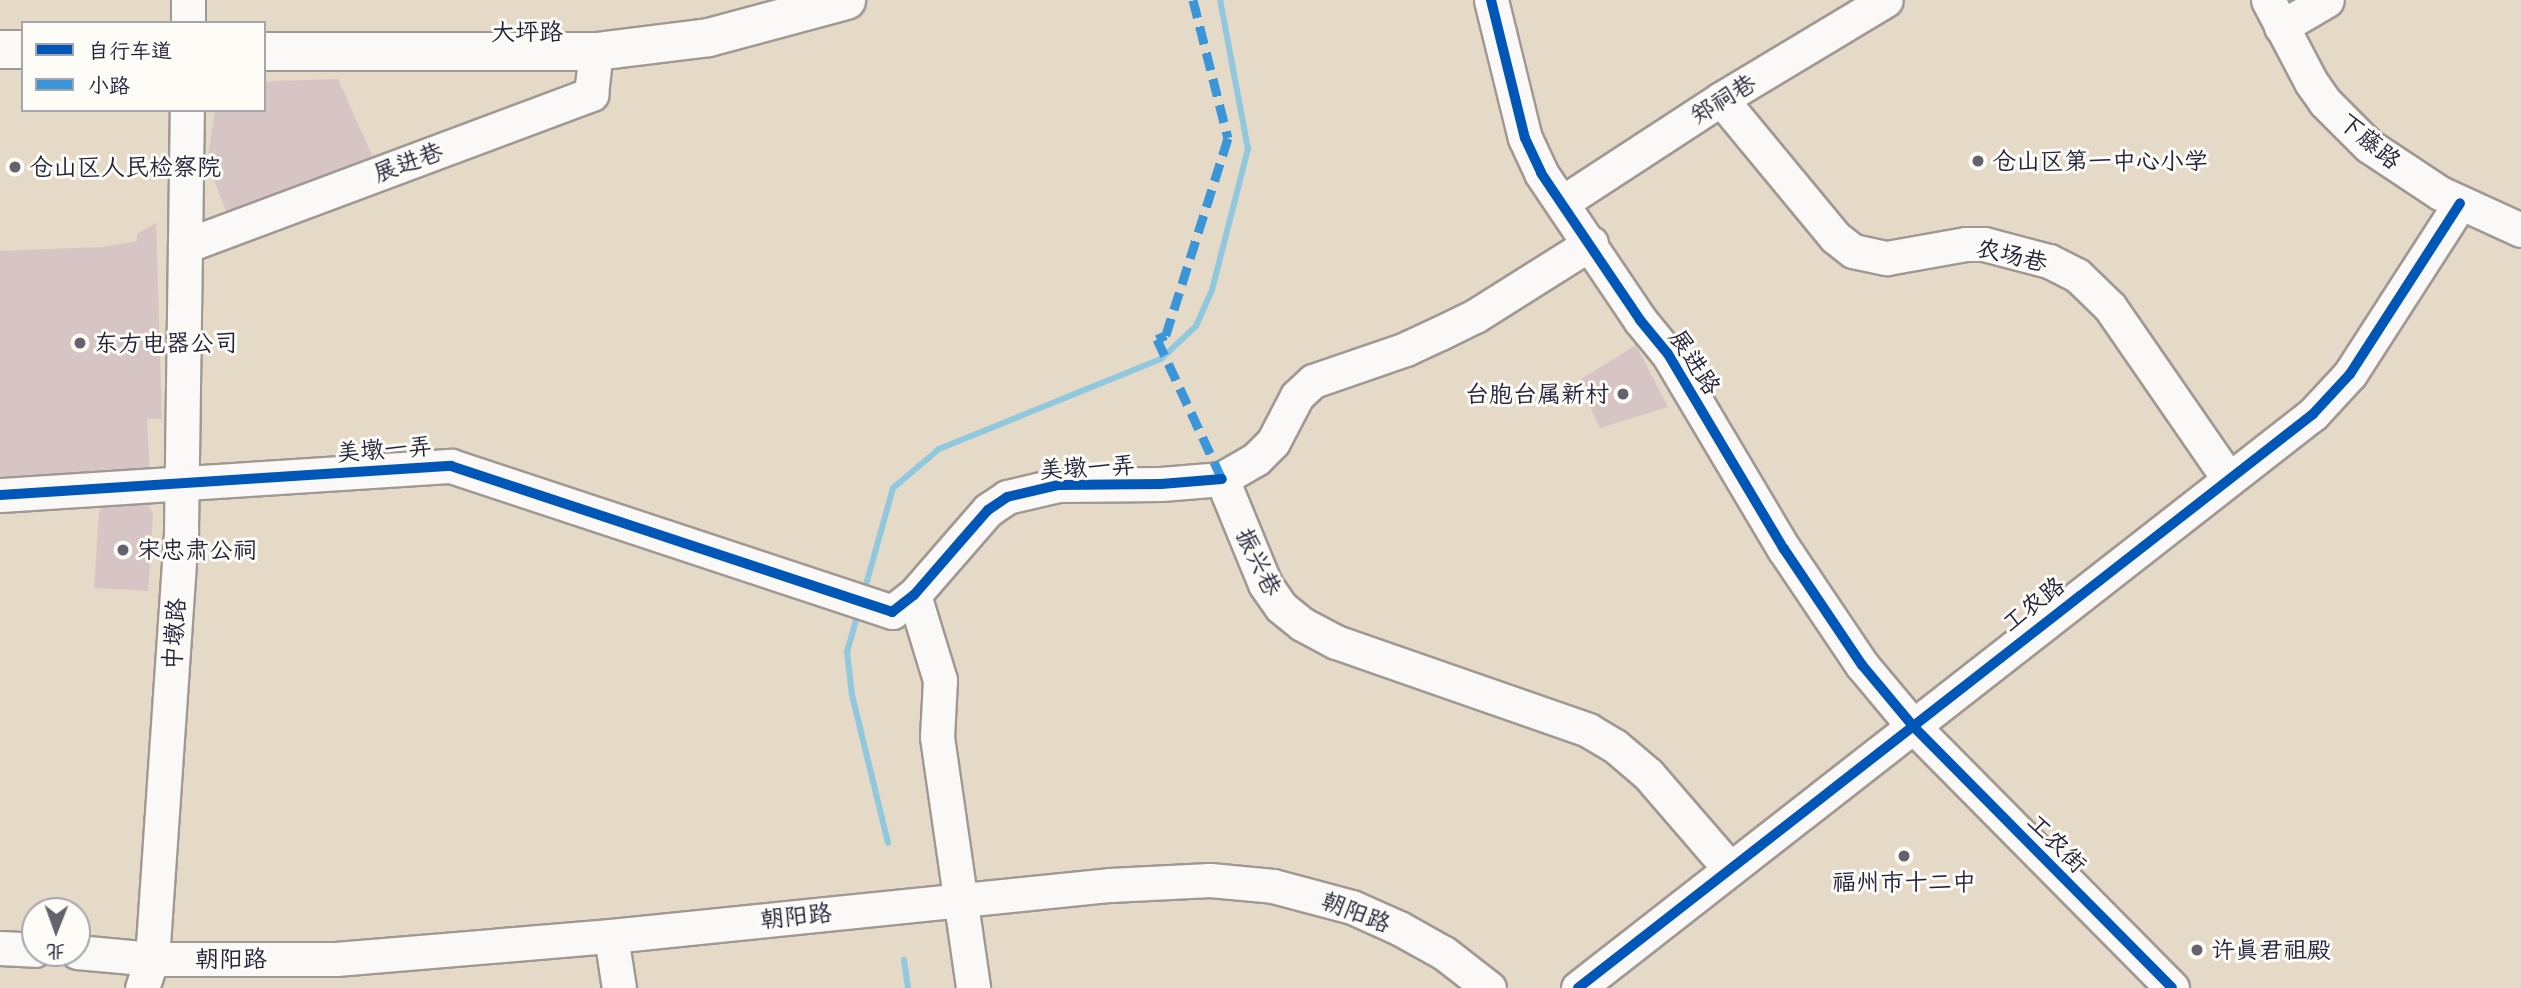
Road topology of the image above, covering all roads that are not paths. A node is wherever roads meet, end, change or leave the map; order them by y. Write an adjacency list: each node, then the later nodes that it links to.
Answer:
1 (188, 0): 8 (street)
2 (846, 0): 6 (main road)
3 (1491, 0): 18 (street, 展进路)
4 (1886, 0): 16 (street, 郑祠巷)
5 (2327, 0): 7 (street)
6 (779, 7): 11 (main road, 大坪路); 15 (main road)
7 (2274, 13): 19 (street, 下藤路)
8 (188, 21)
9 (0, 28): 10 (main road)
10 (21, 28)
11 (266, 30)
12 (0, 49): 13 (main road)
13 (21, 49)
14 (266, 51): 15 (main road)
15 (596, 51): 22 (street, 展进巷)
16 (1721, 99): 18 (street, 郑祠巷); 23 (street, 农场巷)
17 (187, 112): 22 (street, 中墩路)
18 (1563, 202): 21 (street, 展进路)
19 (2460, 203): 20 (street, 下藤路); 23 (street, 工农路)
20 (2521, 230)
21 (1591, 243): 24 (street); 28 (street, 展进路)
22 (185, 246): 25 (street, 中墩路)
23 (2228, 478): 28 (street, 工农路)
24 (1223, 479): 27 (street, 美墩一弄); 29 (street, 振兴巷)
25 (182, 483): 26 (street, 美墩一弄); 27 (street, 美墩一弄); 35 (street, 中墩路)
26 (0, 495)
27 (914, 595): 30 (street)
28 (1913, 726): 29 (street, 工农路); 40 (street, 工农街)
29 (1730, 869): 39 (street, 工农路)
30 (959, 899): 31 (street, 朝阳路); 37 (street); 38 (street, 朝阳路)
31 (611, 936): 35 (street, 朝阳路); 36 (street)
32 (0, 948): 33 (street)
33 (21, 949)
34 (91, 956): 35 (street, 朝阳路)
35 (147, 973)
36 (619, 988)
37 (973, 988)
38 (1489, 988)
39 (1578, 988)
40 (2172, 988)

